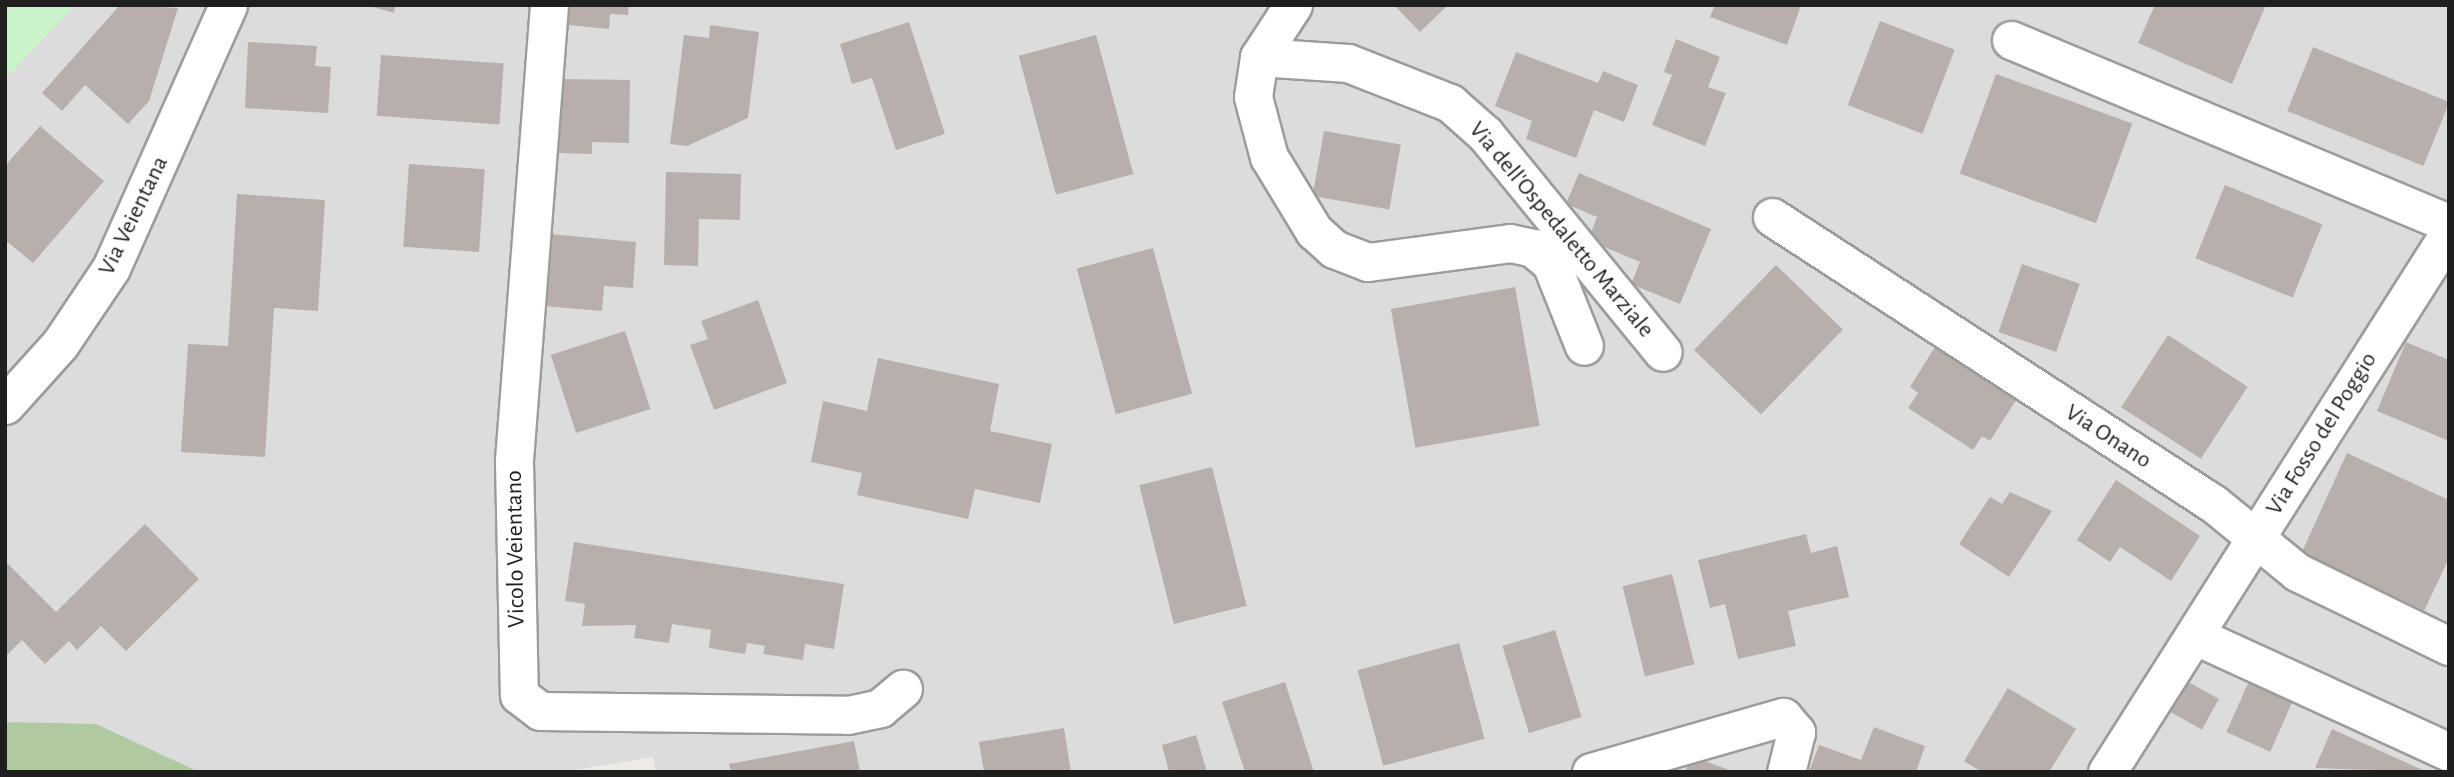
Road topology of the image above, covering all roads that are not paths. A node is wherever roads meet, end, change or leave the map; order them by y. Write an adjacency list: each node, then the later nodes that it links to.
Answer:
1 (228, 5): 11 (street, Via Veientana)
2 (549, 5): 15 (street, Vicolo Veientano)
3 (1293, 5): 5 (street, Via dell'Ospedaletto Marziale)
4 (2011, 40): 7 (street)
5 (1259, 57): 9 (street, Via dell'Ospedaletto Marziale); 10 (street, Via dell'Ospedaletto Marziale)
6 (1772, 217): 12 (street, Via Onano)
7 (2449, 223)
8 (2449, 233): 12 (street, Via Fosso del Poggio)
9 (1584, 346)
10 (1663, 352)
11 (5, 405)
12 (2256, 539): 13 (street, Via Fosso del Poggio); 14 (street, Via Onano)
13 (2198, 637): 16 (street); 19 (street, Via Fosso del Poggio)
14 (2449, 646)
15 (903, 689)
16 (2449, 752)
17 (1591, 772): 18 (street)
18 (1786, 772)
19 (2107, 772)

